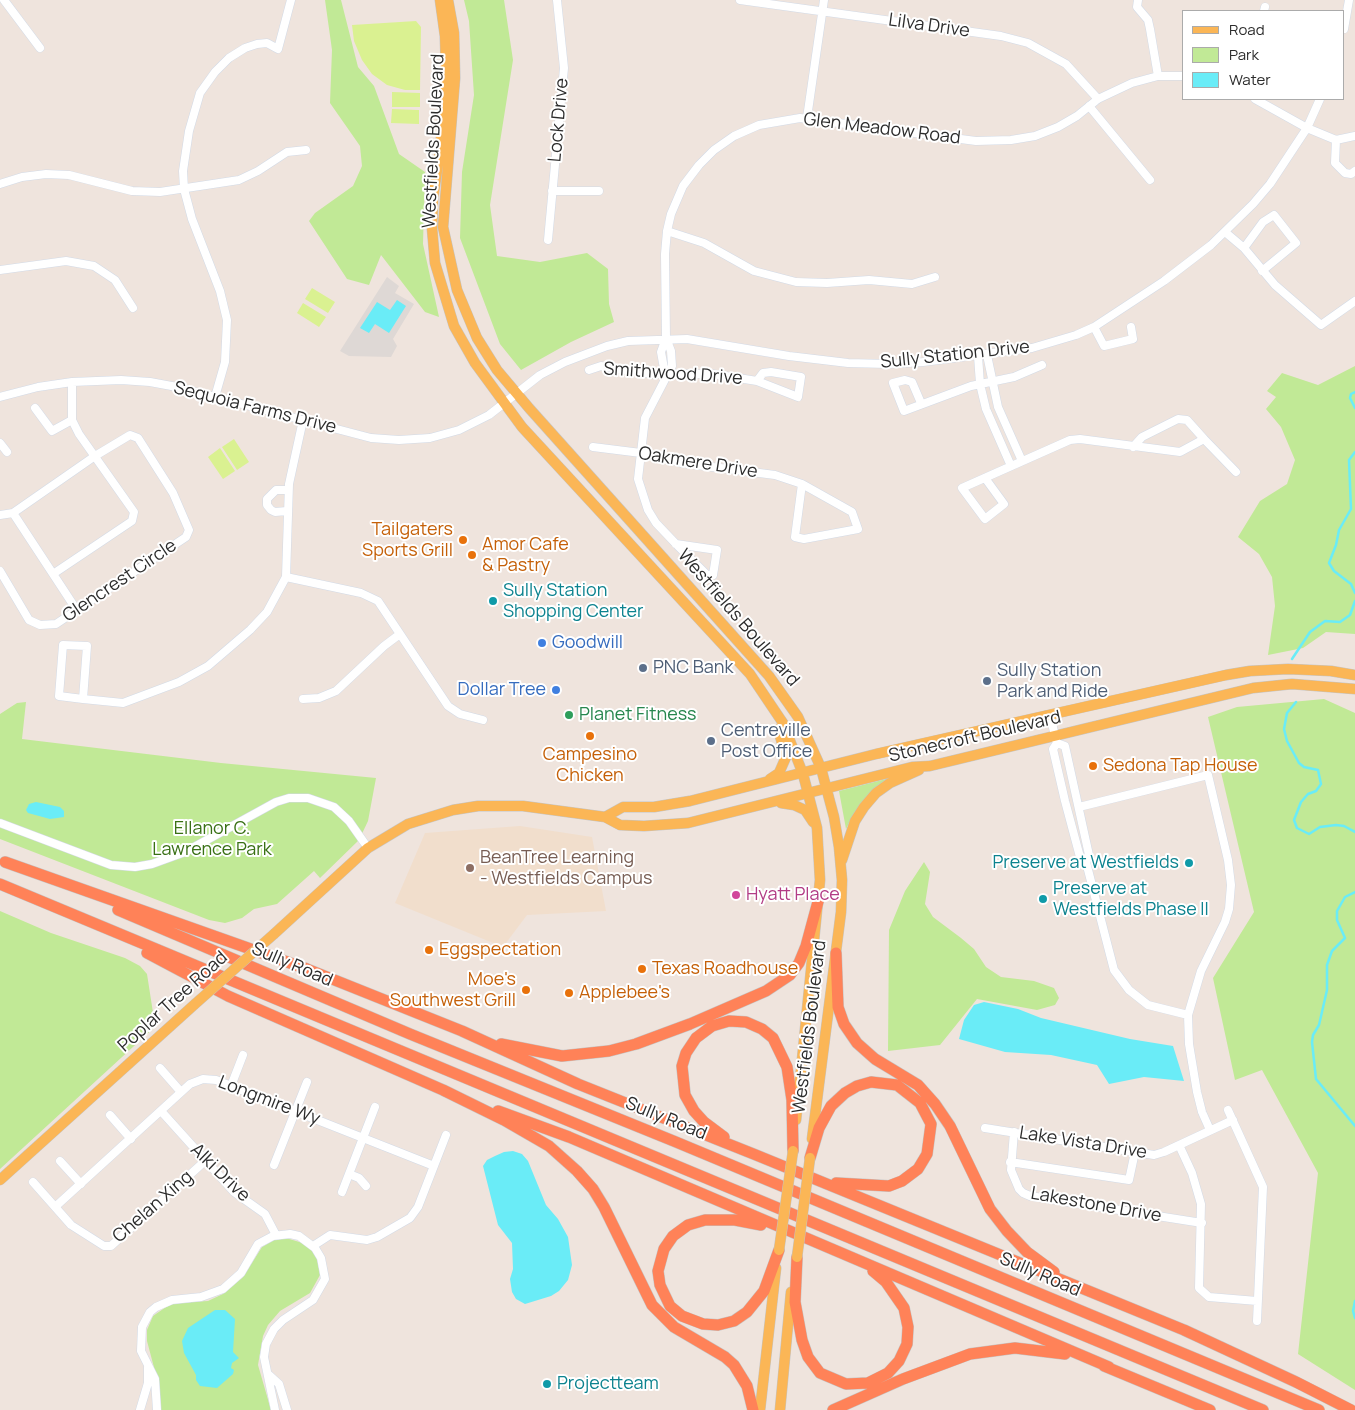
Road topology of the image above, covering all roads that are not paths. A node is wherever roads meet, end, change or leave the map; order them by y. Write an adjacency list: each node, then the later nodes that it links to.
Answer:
1 (4, 0): 12 (street)
2 (292, 0): 27 (street)
3 (440, 0): 55 (main road, Westfields Boulevard)
4 (448, 0): 51 (main road, Westfields Boulevard)
5 (557, 0): 28 (street, Lock Drive)
6 (740, 0): 10 (street, Lilva Drive)
7 (824, 0): 10 (street)
8 (1350, 0): 11 (street)
9 (1138, 4): 13 (street)
10 (823, 11): 15 (street, Lilva Drive); 19 (street)
11 (1345, 24)
12 (40, 48)
13 (1158, 76): 14 (street, Glen Meadow Road); 15 (street, Glen Meadow Road)
14 (1182, 76)
15 (1098, 98): 18 (street, Glen Meadow Road)
16 (1257, 100): 20 (street)
17 (1320, 100): 20 (street, Sully Station Drive)
18 (1088, 106): 19 (street, Glen Meadow Road); 25 (street)
19 (807, 118): 30 (street, Glen Meadow Road)
20 (1306, 128): 22 (street); 31 (street, Sully Station Drive)
21 (1355, 136): 22 (street)
22 (1336, 140): 24 (street)
23 (306, 150): 27 (street)
24 (1355, 171)
25 (1150, 180)
26 (0, 184): 27 (street)
27 (184, 190): 53 (street)
28 (552, 191): 29 (street); 32 (street, Lock Drive)
29 (599, 191)
30 (667, 231): 36 (street); 41 (street, Glen Meadow Road)
31 (1226, 232): 33 (street); 39 (street, Sully Station Drive)
32 (548, 240)
33 (1244, 248): 35 (street); 35 (street)
34 (0, 270): 38 (street)
35 (1262, 271): 37 (street)
36 (935, 277)
37 (1355, 300)
38 (133, 308)
39 (1094, 327): 40 (street); 42 (street, Sully Station Drive)
40 (1131, 327)
41 (666, 338): 43 (street, Sully Station Drive); 46 (street, Glen Meadow Road); 51 (street, Sully Station Drive)
42 (987, 354): 43 (street, Sully Station Drive); 49 (street)
43 (978, 356): 50 (street)
44 (1042, 365): 49 (street)
45 (589, 370): 46 (street, Smithwood Drive)
46 (665, 374): 48 (street, Smithwood Drive); 64 (street)
47 (72, 382): 52 (street, Sequoia Farms Drive); 53 (street, Sequoia Farms Drive); 57 (street)
48 (757, 382): 48 (street, Smithwood Drive)
49 (991, 382): 50 (street); 66 (street)
50 (980, 384): 54 (street); 67 (street)
51 (516, 393): 55 (street, Sully Station Drive); 90 (main road, Westfields Boulevard)
52 (0, 397)
53 (215, 397): 58 (street, Sequoia Farms Drive)
54 (921, 403)
55 (504, 404): 58 (street, Sequoia Farms Drive); 83 (main road, Westfields Boulevard)
56 (36, 408): 57 (street)
57 (72, 420): 65 (street)
58 (303, 420): 71 (street)
59 (1204, 439): 62 (street); 62 (street); 68 (street)
60 (0, 443): 63 (street)
61 (592, 447): 64 (street, Oakmere Drive)
62 (1134, 447): 66 (street)
63 (8, 452)
64 (640, 453): 70 (street, Oakmere Drive); 75 (street)
65 (95, 456): 73 (street, Glencrest Circle); 77 (street); 79 (street, Glencrest Circle)
66 (1022, 461): 67 (street)
67 (1011, 466): 69 (street)
68 (1236, 472)
69 (985, 478): 69 (street)
70 (802, 484): 70 (street, Oakmere Drive)
71 (288, 490): 72 (street); 72 (street)
72 (287, 511): 78 (street)
73 (13, 513): 74 (street); 77 (street)
74 (0, 515)
75 (676, 544): 75 (street)
76 (0, 571): 79 (street, Glencrest Circle)
77 (53, 574): 79 (street)
78 (286, 577): 80 (street); 85 (street)
79 (76, 609)
80 (400, 634): 84 (street); 87 (street)
81 (1355, 675): 86 (main road, Stonecroft Boulevard)
82 (1355, 689): 88 (main road, Stonecroft Boulevard)
83 (761, 690): 91 (main road, Westfields Boulevard); 92 (main road)
84 (303, 698)
85 (83, 699): 85 (street)
86 (1050, 715): 88 (street); 90 (main road, Stonecroft Boulevard)
87 (483, 720)
88 (1056, 739): 89 (main road, Stonecroft Boulevard); 96 (street); 102 (street)
89 (930, 766): 93 (main road, Stonecroft Boulevard); 103 (main road)
90 (821, 768): 91 (main road, Stonecroft Boulevard); 93 (main road, Westfields Boulevard)
91 (803, 774): 92 (main road, Stonecroft Boulevard); 94 (main road, Westfields Boulevard)
92 (758, 785): 97 (main road, Stonecroft Boulevard)
93 (828, 788): 94 (main road, Stonecroft Boulevard); 103 (main road, Westfields Boulevard)
94 (809, 794): 95 (main road, Stonecroft Boulevard); 99 (main road, Westfields Boulevard)
95 (767, 804): 97 (main road, Stonecroft Boulevard); 99 (main road)
96 (1079, 807): 102 (street); 108 (street)
97 (605, 817): 100 (main road, Stonecroft Boulevard)
98 (0, 823): 100 (street)
99 (816, 828): 105 (main road, Westfields Boulevard)
100 (368, 848): 139 (main road, Poplar Tree Road, bridge)
101 (2, 861): 109 (highway); 171 (highway, Sully Road)
102 (1086, 862): 108 (street)
103 (840, 866): 107 (main road, Westfields Boulevard)
104 (0, 884): 106 (highway)
105 (819, 898): 109 (highway); 129 (main road, Westfields Boulevard)
106 (44, 903): 114 (highway); 170 (highway)
107 (836, 953): 132 (main road, Westfields Boulevard); 153 (highway)
108 (1188, 1015): 123 (street)
109 (462, 1031): 131 (highway)
110 (243, 1055): 113 (street)
111 (160, 1068): 115 (street)
112 (307, 1082): 119 (street)
113 (231, 1086): 115 (street, Longmire Wy); 119 (street, Longmire Wy)
114 (443, 1090): 147 (highway); 164 (highway)
115 (181, 1092): 118 (street, Longmire Wy)
116 (375, 1107): 126 (street)
117 (1228, 1110): 121 (street)
118 (161, 1111): 127 (street, Longmire Wy); 134 (street, Alki Drive)
119 (295, 1112): 126 (street, Longmire Wy); 136 (street)
120 (110, 1115): 127 (street)
121 (1233, 1120): 123 (street, Lake Vista Drive); 154 (street)
122 (985, 1128): 124 (street, Lake Vista Drive)
123 (1210, 1130): 128 (street, Lake Vista Drive)
124 (1014, 1132): 130 (street, Lake Vista Drive); 135 (street, Lakestone Drive)
125 (446, 1135): 137 (street)
126 (363, 1138): 137 (street, Longmire Wy); 138 (street)
127 (131, 1139): 142 (street, Longmire Wy)
128 (1179, 1145): 130 (street, Lake Vista Drive); 146 (street)
129 (793, 1151): 131 (highway); 150 (main road, Westfields Boulevard, bridge)
130 (1135, 1152): 135 (street)
131 (756, 1155): 140 (highway)
132 (810, 1158): 140 (highway); 151 (main road, Westfields Boulevard, bridge)
133 (60, 1161): 142 (street)
134 (205, 1161): 145 (street, Chelan Xing); 148 (street, Alki Drive)
135 (1010, 1162): 146 (street, Lakestone Drive)
136 (274, 1165)
137 (434, 1166): 149 (street)
138 (349, 1174): 143 (street); 144 (street)
139 (0, 1180)
140 (818, 1180): 153 (highway)
141 (33, 1182): 145 (street, Chelan Xing)
142 (81, 1184): 145 (street, Longmire Wy)
143 (366, 1186)
144 (342, 1192)
145 (55, 1207)
146 (1202, 1223): 154 (street)
147 (785, 1230): 150 (highway); 152 (highway)
148 (276, 1235): 149 (street); 156 (street)
149 (313, 1246): 158 (street)
150 (779, 1250): 159 (main road, Westfields Boulevard)
151 (796, 1256): 152 (highway); 167 (main road, Westfields Boulevard)
152 (847, 1256): 157 (highway)
153 (1084, 1289): 172 (highway)
154 (1257, 1302): 155 (street)
155 (1257, 1321)
156 (148, 1365): 160 (street); 161 (street)
157 (1109, 1367): 168 (highway); 169 (highway)
158 (268, 1375): 162 (street); 163 (street)
159 (763, 1389): 165 (main road, Westfields Boulevard); 166 (main road)
160 (140, 1410)
161 (156, 1410)
162 (275, 1410)
163 (286, 1410)
164 (753, 1410)
165 (760, 1410)
166 (769, 1410)
167 (780, 1410)
168 (834, 1410)
169 (1210, 1410)
170 (1263, 1410)
171 (1319, 1410)
172 (1351, 1410)

